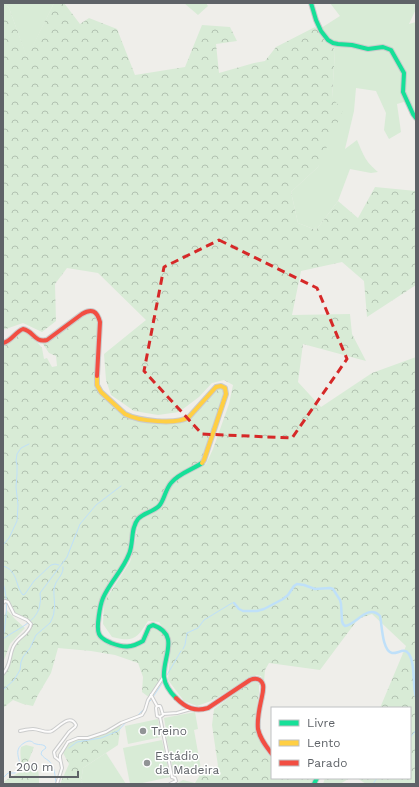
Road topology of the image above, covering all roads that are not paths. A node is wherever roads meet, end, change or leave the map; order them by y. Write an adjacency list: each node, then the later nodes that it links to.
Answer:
1 (311, 3): 2 (main road)
2 (416, 118)
3 (3, 343): 6 (main road)
4 (4, 602): 5 (street)
5 (3, 674)
6 (164, 676): 7 (street); 9 (main road)
7 (151, 694): 8 (street); 14 (street)
8 (157, 706): 10 (street); 11 (street)
9 (191, 709): 10 (street); 13 (main road)
10 (163, 714): 11 (street)
11 (160, 717): 15 (street)
12 (20, 731): 14 (street)
13 (271, 753)
14 (61, 762): 17 (street)
15 (172, 777): 16 (street); 16 (street)
16 (171, 783)
17 (57, 784)

